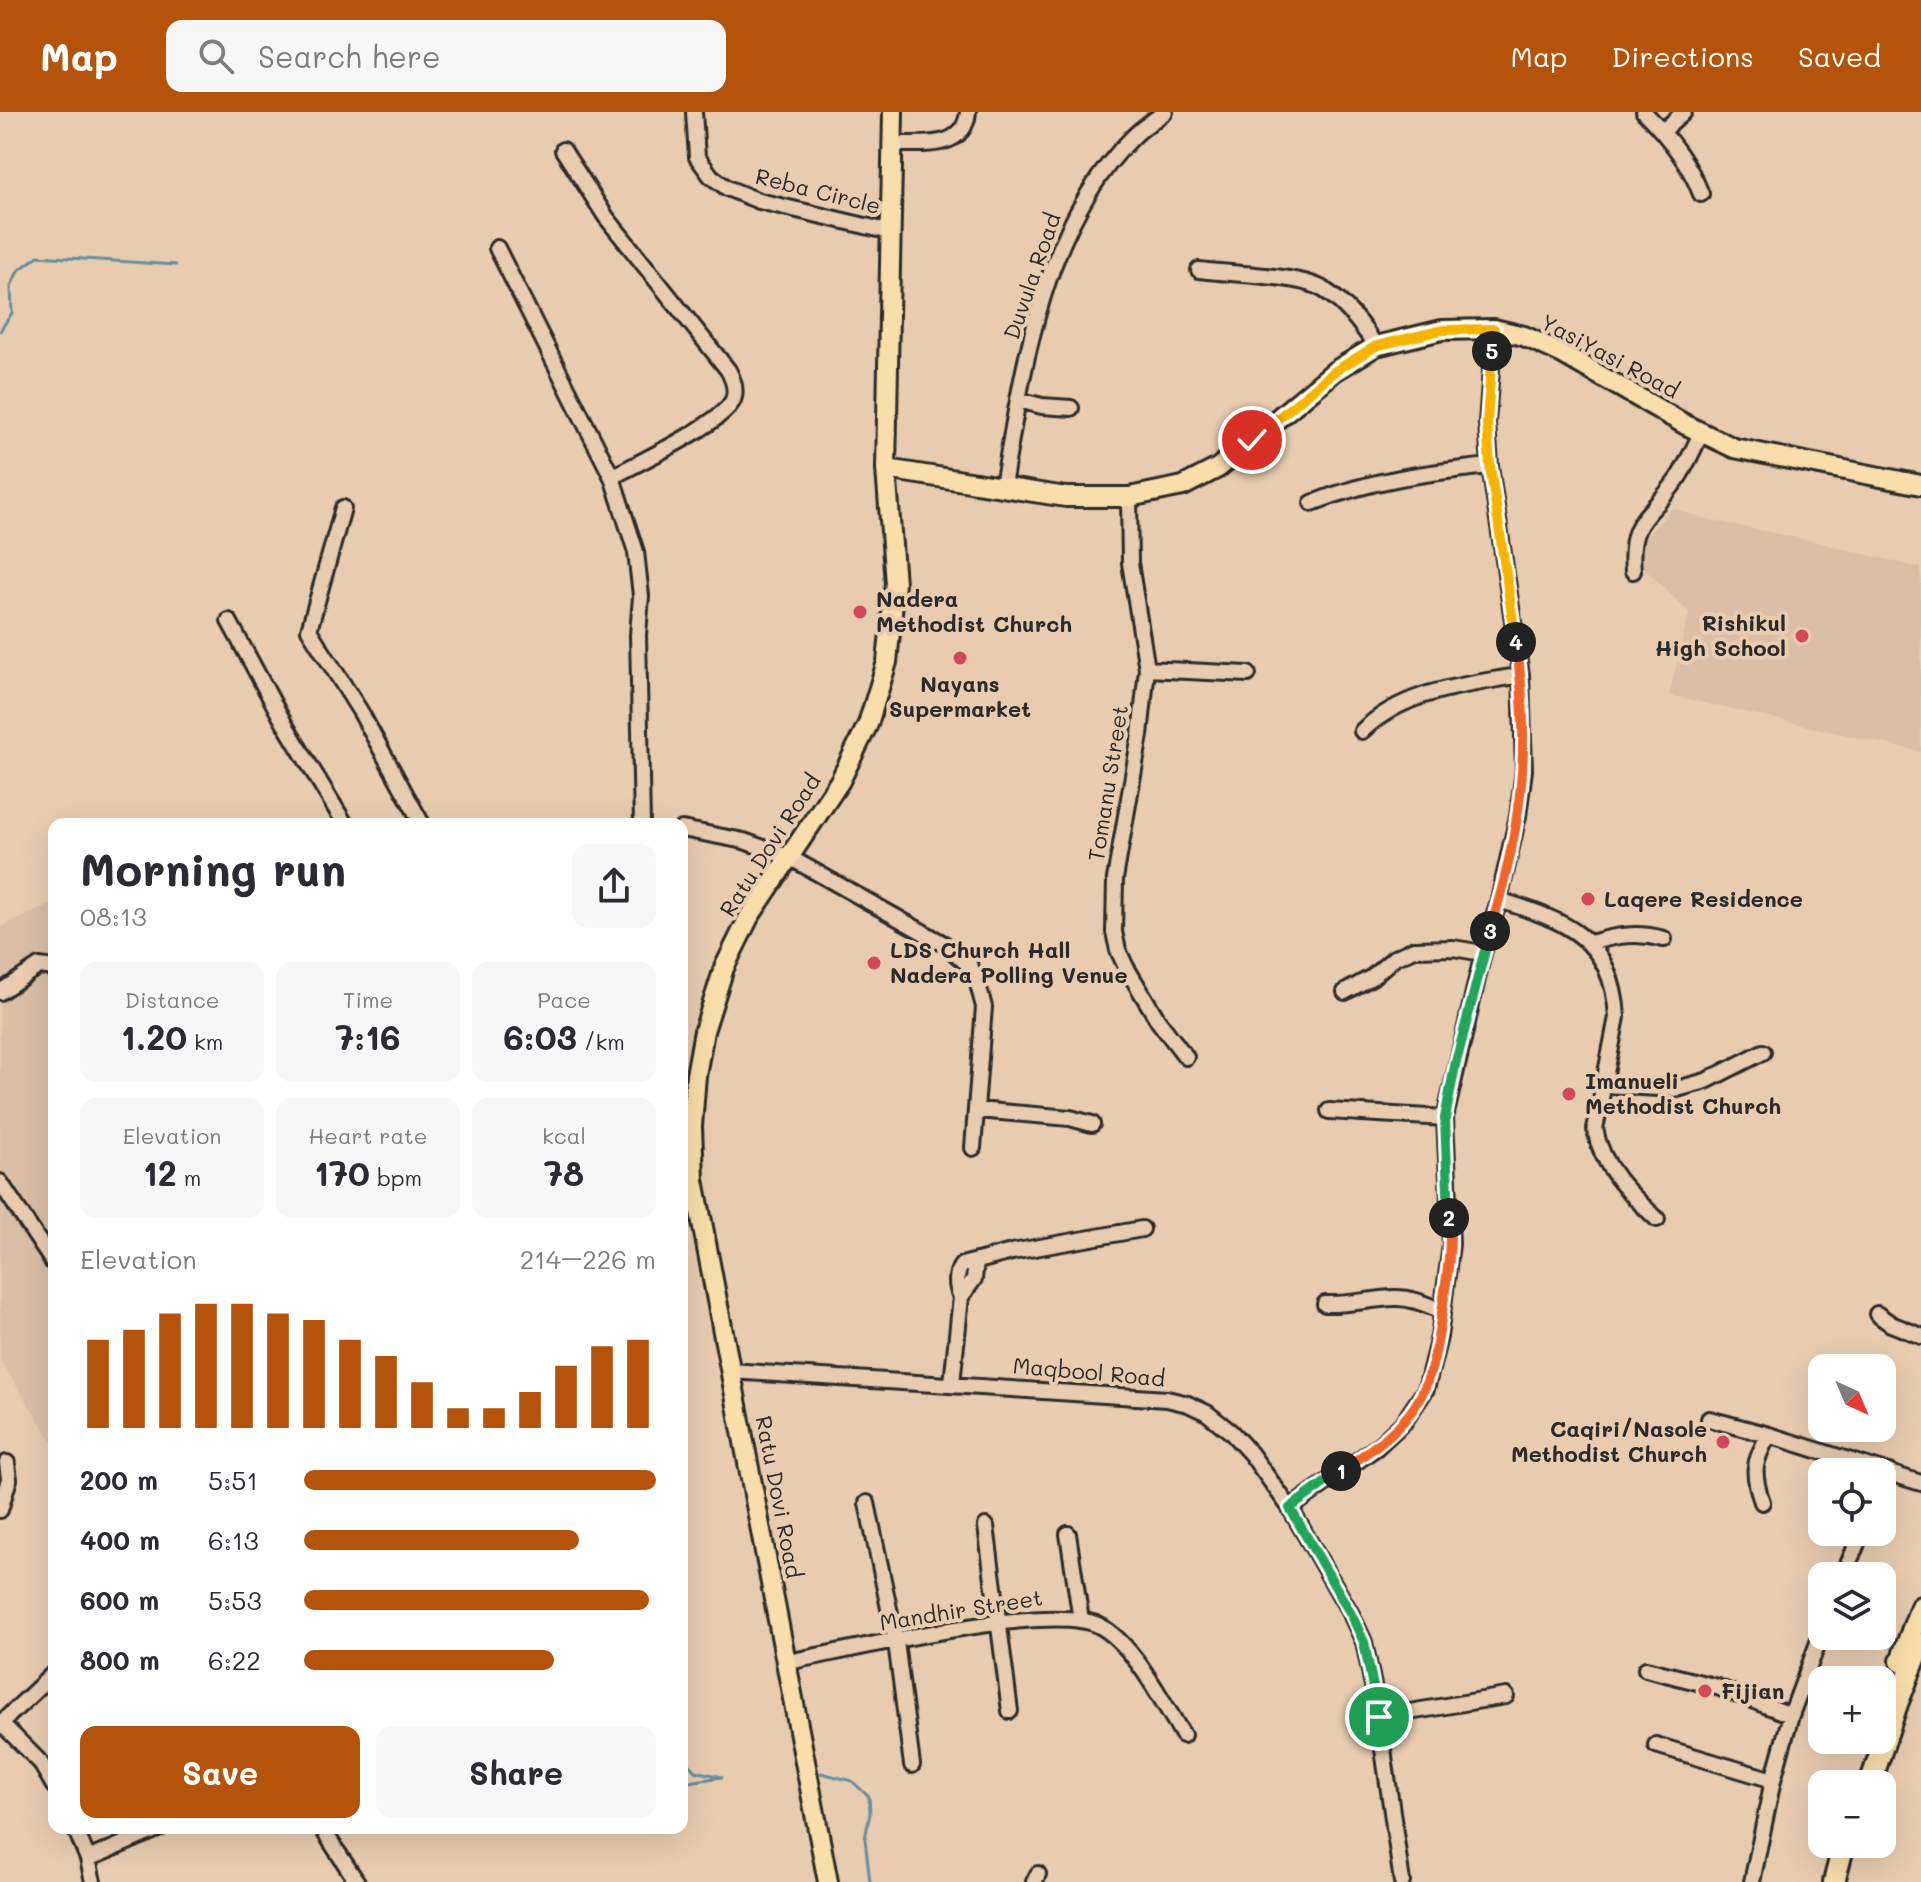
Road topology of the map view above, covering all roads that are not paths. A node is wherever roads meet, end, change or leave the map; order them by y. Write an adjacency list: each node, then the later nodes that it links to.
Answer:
1 (694, 112): 11 (street, Reba Circle)
2 (893, 112): 8 (main road, Ratu Dovi Road)
3 (968, 112): 8 (street)
4 (1165, 112): 16 (street, Duvula Road)
5 (1644, 112): 7 (street)
6 (1684, 112): 7 (street)
7 (1663, 131): 10 (street)
8 (892, 144): 11 (main road, Ratu Dovi Road)
9 (563, 150): 21 (street)
10 (1701, 194)
11 (891, 232): 20 (main road, Ratu Dovi Road)
12 (497, 248): 21 (street)
13 (1199, 270): 15 (street)
14 (1494, 329): 15 (main road, YasiYasi Road); 18 (main road, YasiYasi Road); 19 (street)
15 (1376, 346): 24 (main road, YasiYasi Road)
16 (1018, 400): 17 (street); 23 (street, Duvula Road)
17 (1071, 408)
18 (1701, 433): 22 (main road, YasiYasi Road); 27 (street)
19 (1490, 466): 25 (street); 31 (street)
20 (886, 469): 23 (main road, YasiYasi Road); 37 (main road, Ratu Dovi Road)
21 (612, 477): 35 (street)
22 (1921, 485)
23 (1003, 486): 24 (main road, YasiYasi Road)
24 (1129, 497): 29 (street, Tomanu Street)
25 (1312, 503)
26 (343, 508): 34 (street)
27 (1633, 571)
28 (229, 621): 33 (street)
29 (1147, 669): 30 (street); 46 (street, Tomanu Street)
30 (1248, 674)
31 (1521, 675): 32 (street); 38 (street)
32 (1362, 731)
33 (341, 818)
34 (419, 818)
35 (642, 818)
36 (688, 830): 37 (street)
37 (789, 857): 48 (street); 61 (main road, Ratu Dovi Road)
38 (1499, 900): 40 (street); 41 (street)
39 (1664, 939): 40 (street)
40 (1591, 943): 47 (street)
41 (1483, 953): 44 (street); 50 (street)
42 (48, 967): 43 (street)
43 (0, 992)
44 (1345, 992)
45 (1763, 1052): 47 (street)
46 (1186, 1057)
47 (1604, 1085): 54 (street)
48 (977, 1110): 51 (street); 52 (street)
49 (1329, 1111): 50 (street)
50 (1445, 1118): 58 (street)
51 (1092, 1124)
52 (973, 1148)
53 (0, 1182): 56 (street)
54 (1657, 1219)
55 (1142, 1229): 62 (street)
56 (48, 1255)
57 (1325, 1304): 58 (street)
58 (1442, 1311): 71 (street)
59 (1877, 1314): 60 (street)
60 (1921, 1336)
61 (730, 1371): 62 (street, Maqbool Road); 81 (main road, Ratu Dovi Road)
62 (952, 1383): 71 (street, Maqbool Road)
63 (1709, 1419): 64 (street)
64 (1769, 1435): 65 (street); 69 (street)
65 (1844, 1458)
66 (7, 1463): 72 (street)
67 (1896, 1474): 68 (street)
68 (1920, 1479)
69 (1762, 1502)
70 (867, 1503): 78 (street)
71 (1290, 1508): 88 (street, Maqbool Road)
72 (0, 1510)
73 (986, 1526): 77 (street)
74 (1068, 1534): 76 (street)
75 (1921, 1607): 83 (highway)
76 (1081, 1620): 77 (street, Mandhir Street); 90 (street, Mandhir Street)
77 (1001, 1623): 78 (street, Mandhir Street); 86 (street)
78 (896, 1642): 81 (street, Mandhir Street); 92 (street)
79 (1921, 1644): 93 (highway)
80 (1815, 1650): 87 (street)
81 (787, 1662): 104 (main road, Ratu Dovi Road)
82 (1646, 1669): 87 (street)
83 (1896, 1675)
84 (48, 1679): 89 (street)
85 (1506, 1696): 88 (street)
86 (1010, 1711)
87 (1791, 1715): 95 (street)
88 (1379, 1717): 105 (street, Maqbool Road)
89 (0, 1723): 94 (street)
90 (1183, 1735)
91 (1656, 1745): 95 (street)
92 (912, 1765)
93 (1875, 1770)
94 (48, 1776)
95 (1773, 1780): 106 (street)
96 (78, 1834): 101 (street)
97 (146, 1834): 101 (street)
98 (326, 1834): 103 (street)
99 (1840, 1858): 107 (highway)
100 (1852, 1858): 108 (highway)
101 (88, 1859): 102 (street)
102 (93, 1882)
103 (357, 1882)
104 (828, 1882)
105 (1402, 1882)
106 (1752, 1882)
107 (1834, 1882)
108 (1846, 1882)

